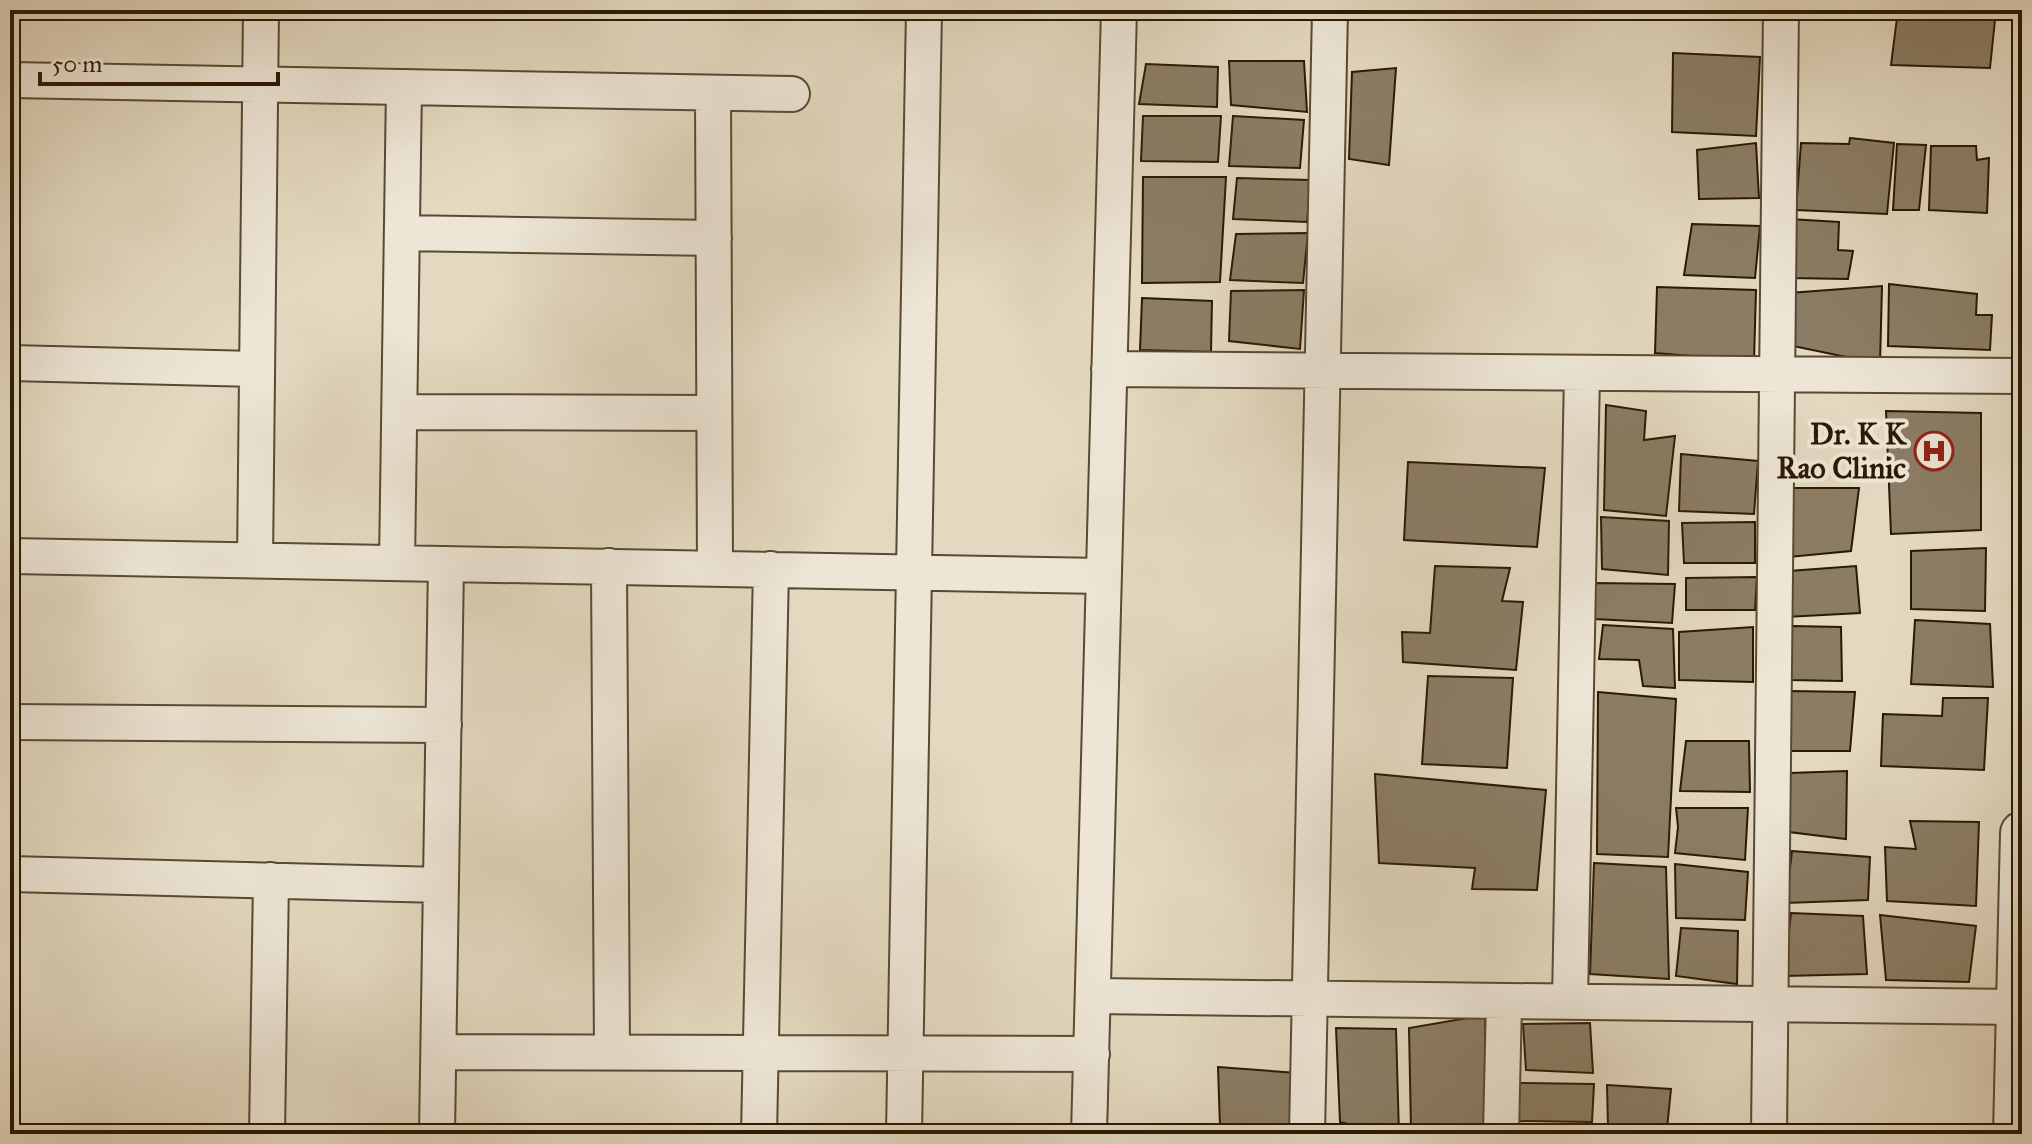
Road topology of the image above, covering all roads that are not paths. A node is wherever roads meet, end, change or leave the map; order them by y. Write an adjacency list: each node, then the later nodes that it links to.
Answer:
1 (261, 10): 7 (street)
2 (924, 10): 29 (street)
3 (1119, 10): 15 (street)
4 (1330, 10): 16 (street)
5 (1781, 10): 18 (street)
6 (10, 80): 7 (street)
7 (260, 85): 8 (street); 14 (street)
8 (404, 87): 9 (street); 11 (street)
9 (713, 93): 10 (street); 12 (street)
10 (792, 94)
11 (402, 233): 12 (street); 20 (street)
12 (714, 238): 21 (street)
13 (10, 363): 14 (street)
14 (257, 369): 23 (street)
15 (1109, 369): 16 (street); 30 (street)
16 (1322, 371): 17 (street); 38 (street)
17 (1582, 373): 18 (street); 40 (street)
18 (1778, 375): 19 (street); 41 (street)
19 (2022, 376)
20 (400, 412): 21 (street); 24 (street)
21 (714, 413): 27 (street)
22 (10, 556): 23 (street)
23 (255, 560): 24 (street)
24 (397, 563): 25 (street)
25 (446, 564): 26 (street); 32 (street)
26 (609, 566): 27 (street); 44 (street)
27 (715, 568): 28 (street)
28 (771, 569): 29 (street); 45 (street)
29 (914, 572): 30 (street); 46 (street)
30 (1104, 576): 37 (street)
31 (10, 722): 32 (street)
32 (444, 725): 36 (street)
33 (2022, 833): 42 (street)
34 (10, 874): 35 (street)
35 (271, 880): 36 (street); 48 (street)
36 (441, 885): 43 (street)
37 (1093, 996): 38 (street); 47 (street)
38 (1308, 998): 39 (street); 53 (street)
39 (1504, 1001): 40 (street); 54 (street)
40 (1570, 1001): 41 (street)
41 (1772, 1004): 42 (street); 55 (street)
42 (2018, 1007): 56 (street)
43 (439, 1052): 44 (street); 49 (street)
44 (612, 1052): 45 (street)
45 (761, 1053): 46 (street); 50 (street)
46 (905, 1053): 47 (street); 51 (street)
47 (1092, 1054): 52 (street)
48 (267, 1134)
49 (437, 1134)
50 (759, 1134)
51 (904, 1134)
52 (1089, 1134)
53 (1307, 1134)
54 (1501, 1134)
55 (1769, 1134)
56 (2015, 1134)

